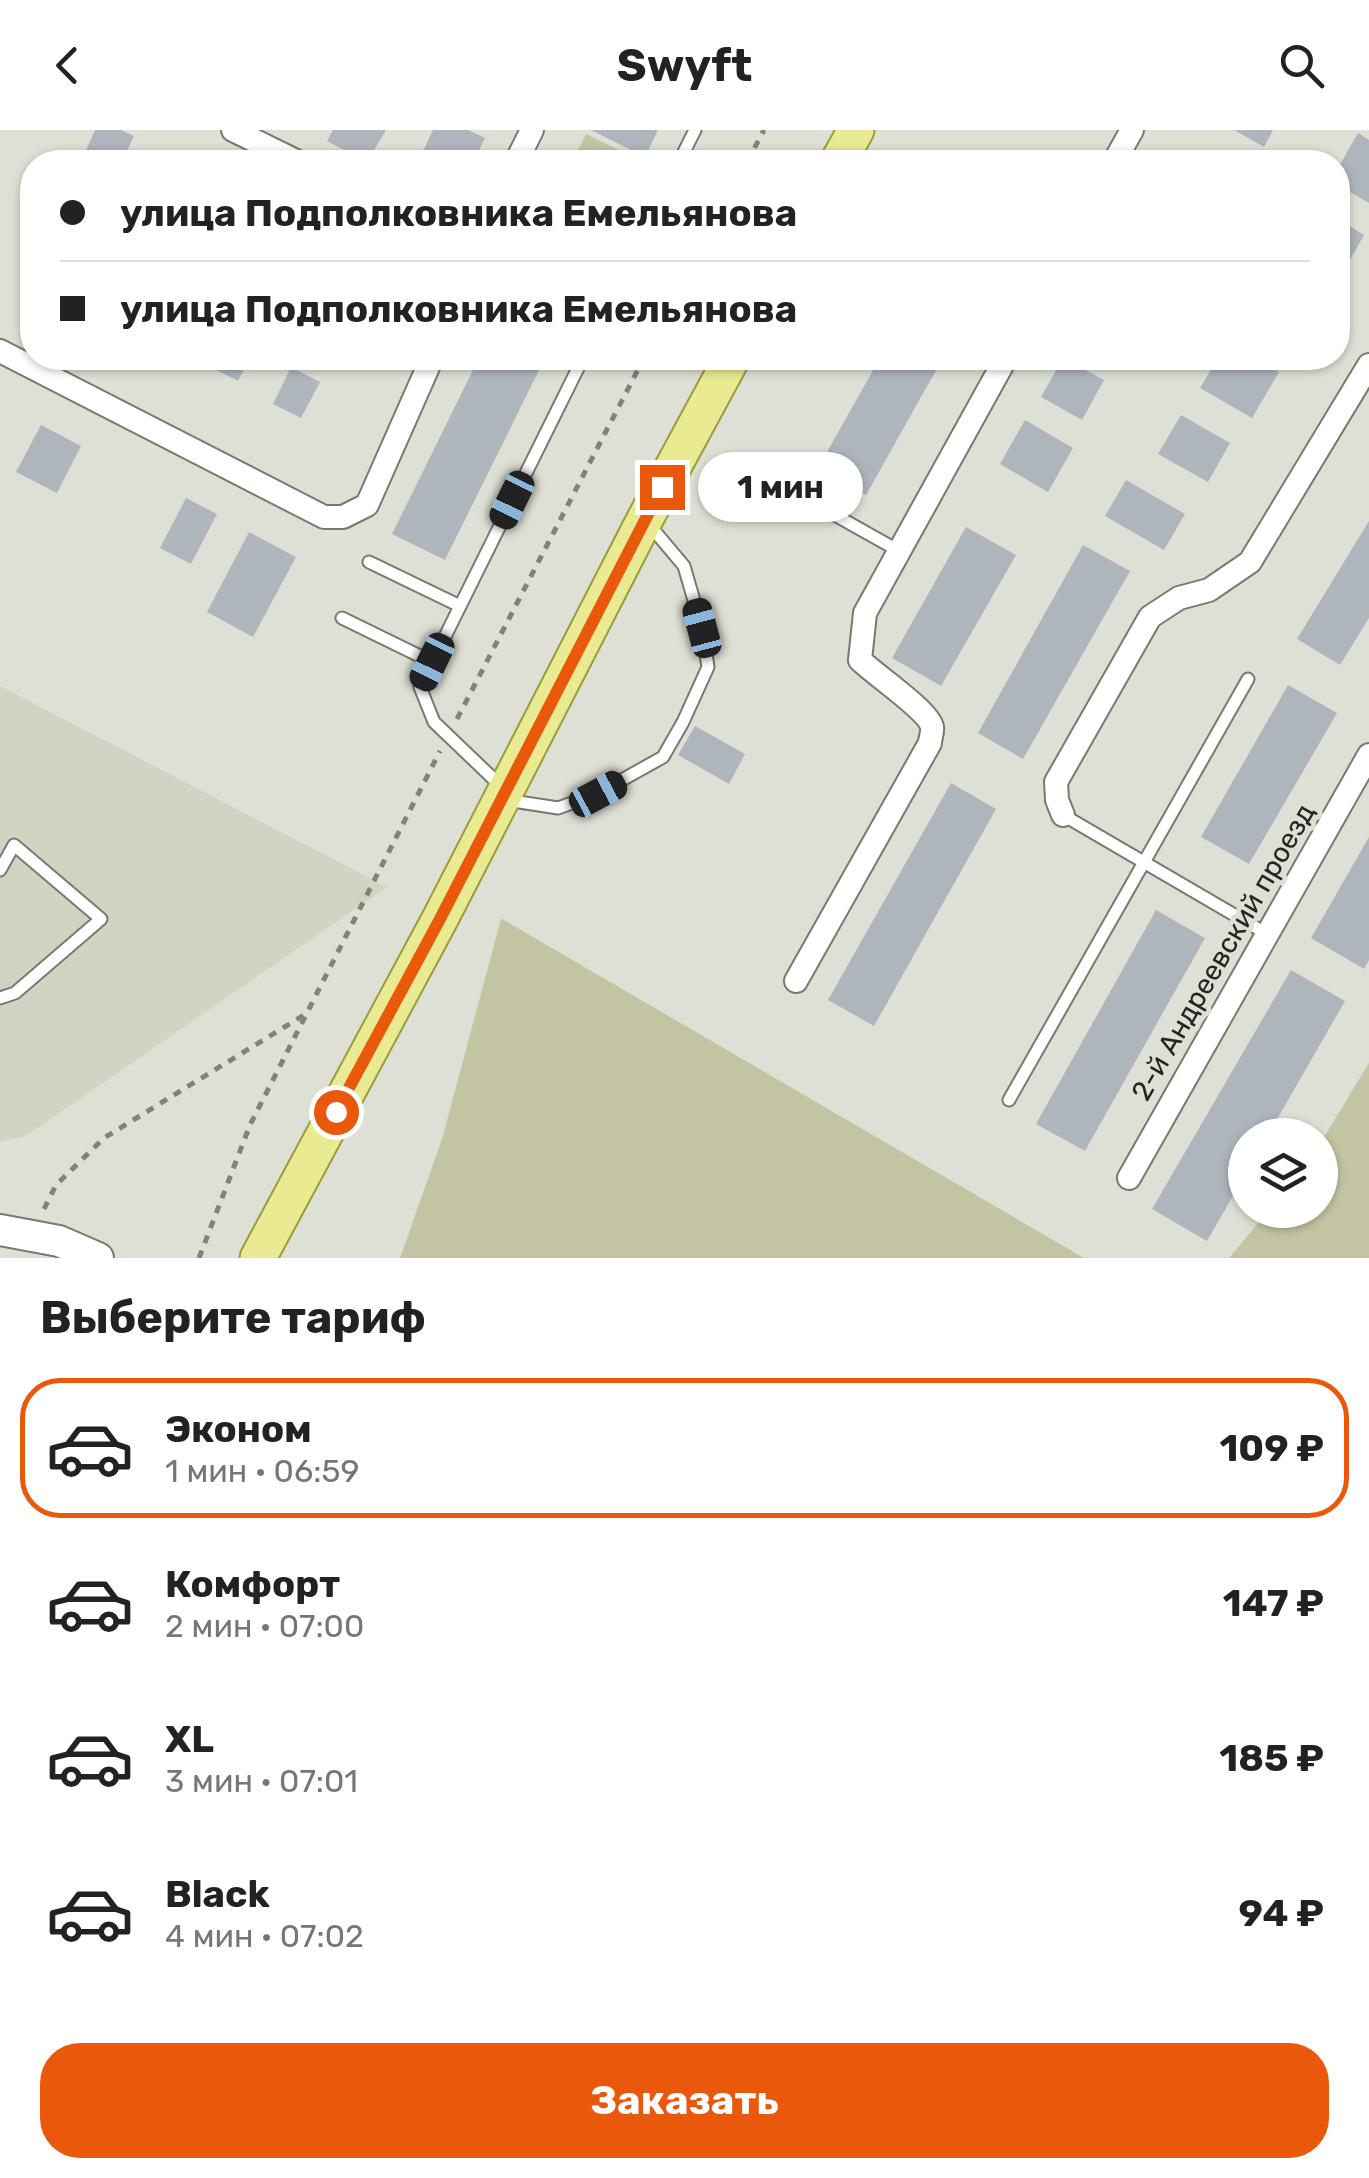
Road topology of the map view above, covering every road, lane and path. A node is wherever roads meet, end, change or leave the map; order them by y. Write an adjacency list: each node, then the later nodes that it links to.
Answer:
1 (233, 130): 2 (street)
2 (274, 150)
3 (1369, 365): 21 (street)
4 (37, 370): 5 (street)
5 (427, 370)
6 (577, 370): 14 (lane)
7 (638, 370): 18 (path)
8 (726, 370): 11 (main road)
9 (999, 370): 12 (street)
10 (794, 492): 12 (lane)
11 (645, 519): 20 (main road); 20 (lane)
12 (899, 551): 25 (street)
13 (370, 562): 14 (lane)
14 (460, 606): 16 (lane)
15 (342, 618): 16 (lane)
16 (432, 662): 18 (lane)
17 (1248, 679): 22 (lane)
18 (447, 738): 20 (lane); 27 (path)
19 (1369, 755): 24 (street, 2-й Андреевский проезд)
20 (504, 796): 31 (main road)
21 (1063, 816): 22 (lane)
22 (1144, 862): 24 (lane); 28 (lane)
23 (0, 870): 26 (lane)
24 (1267, 934): 29 (street, 2-й Андреевский проезд)
25 (796, 981)
26 (0, 998)
27 (306, 1013): 30 (path); 33 (path)
28 (1010, 1100)
29 (1129, 1178)
30 (19, 1236): 32 (main road)
31 (256, 1253)
32 (98, 1258)
33 (198, 1258)

